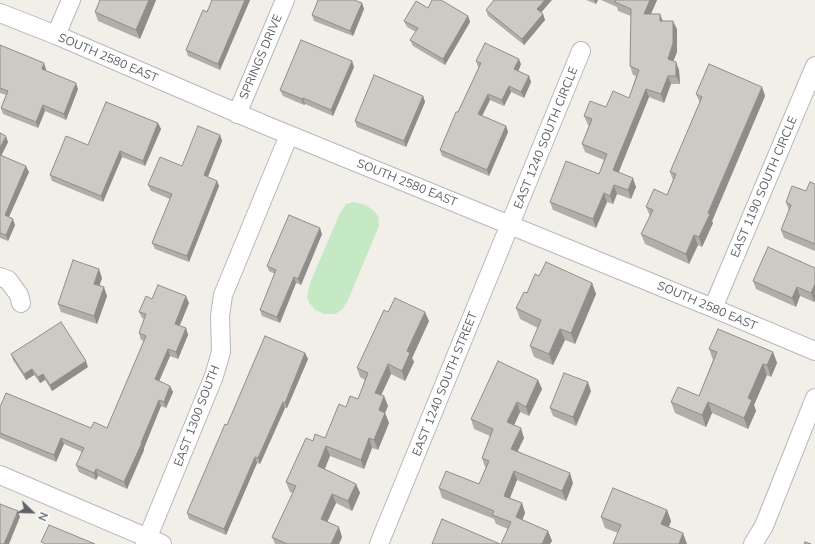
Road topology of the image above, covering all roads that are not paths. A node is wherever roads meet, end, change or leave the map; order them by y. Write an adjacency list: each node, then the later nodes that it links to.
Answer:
1 (71, 0): 4 (street)
2 (285, 0): 7 (street, SPRINGS DRIVE)
3 (0, 13): 4 (street, SOUTH 2580 EAST)
4 (56, 35): 7 (street, SOUTH 2580 EAST)
5 (582, 50): 9 (street, EAST 1240 SOUTH CIRCLE)
6 (815, 66): 12 (street, EAST 1190 SOUTH CIRCLE)
7 (237, 114): 8 (street, SOUTH 2580 EAST)
8 (289, 135): 9 (street, SOUTH 2580 EAST); 16 (street, EAST 1300 SOUTH)
9 (510, 225): 12 (street, SOUTH 2580 EAST); 17 (street, EAST 1240 SOUTH STREET)
10 (0, 276): 11 (street)
11 (21, 303)
12 (713, 308): 13 (street, SOUTH 2580 EAST)
13 (815, 351)
14 (815, 398): 18 (street)
15 (0, 475): 16 (street)
16 (152, 542)
17 (378, 544)
18 (753, 544)

